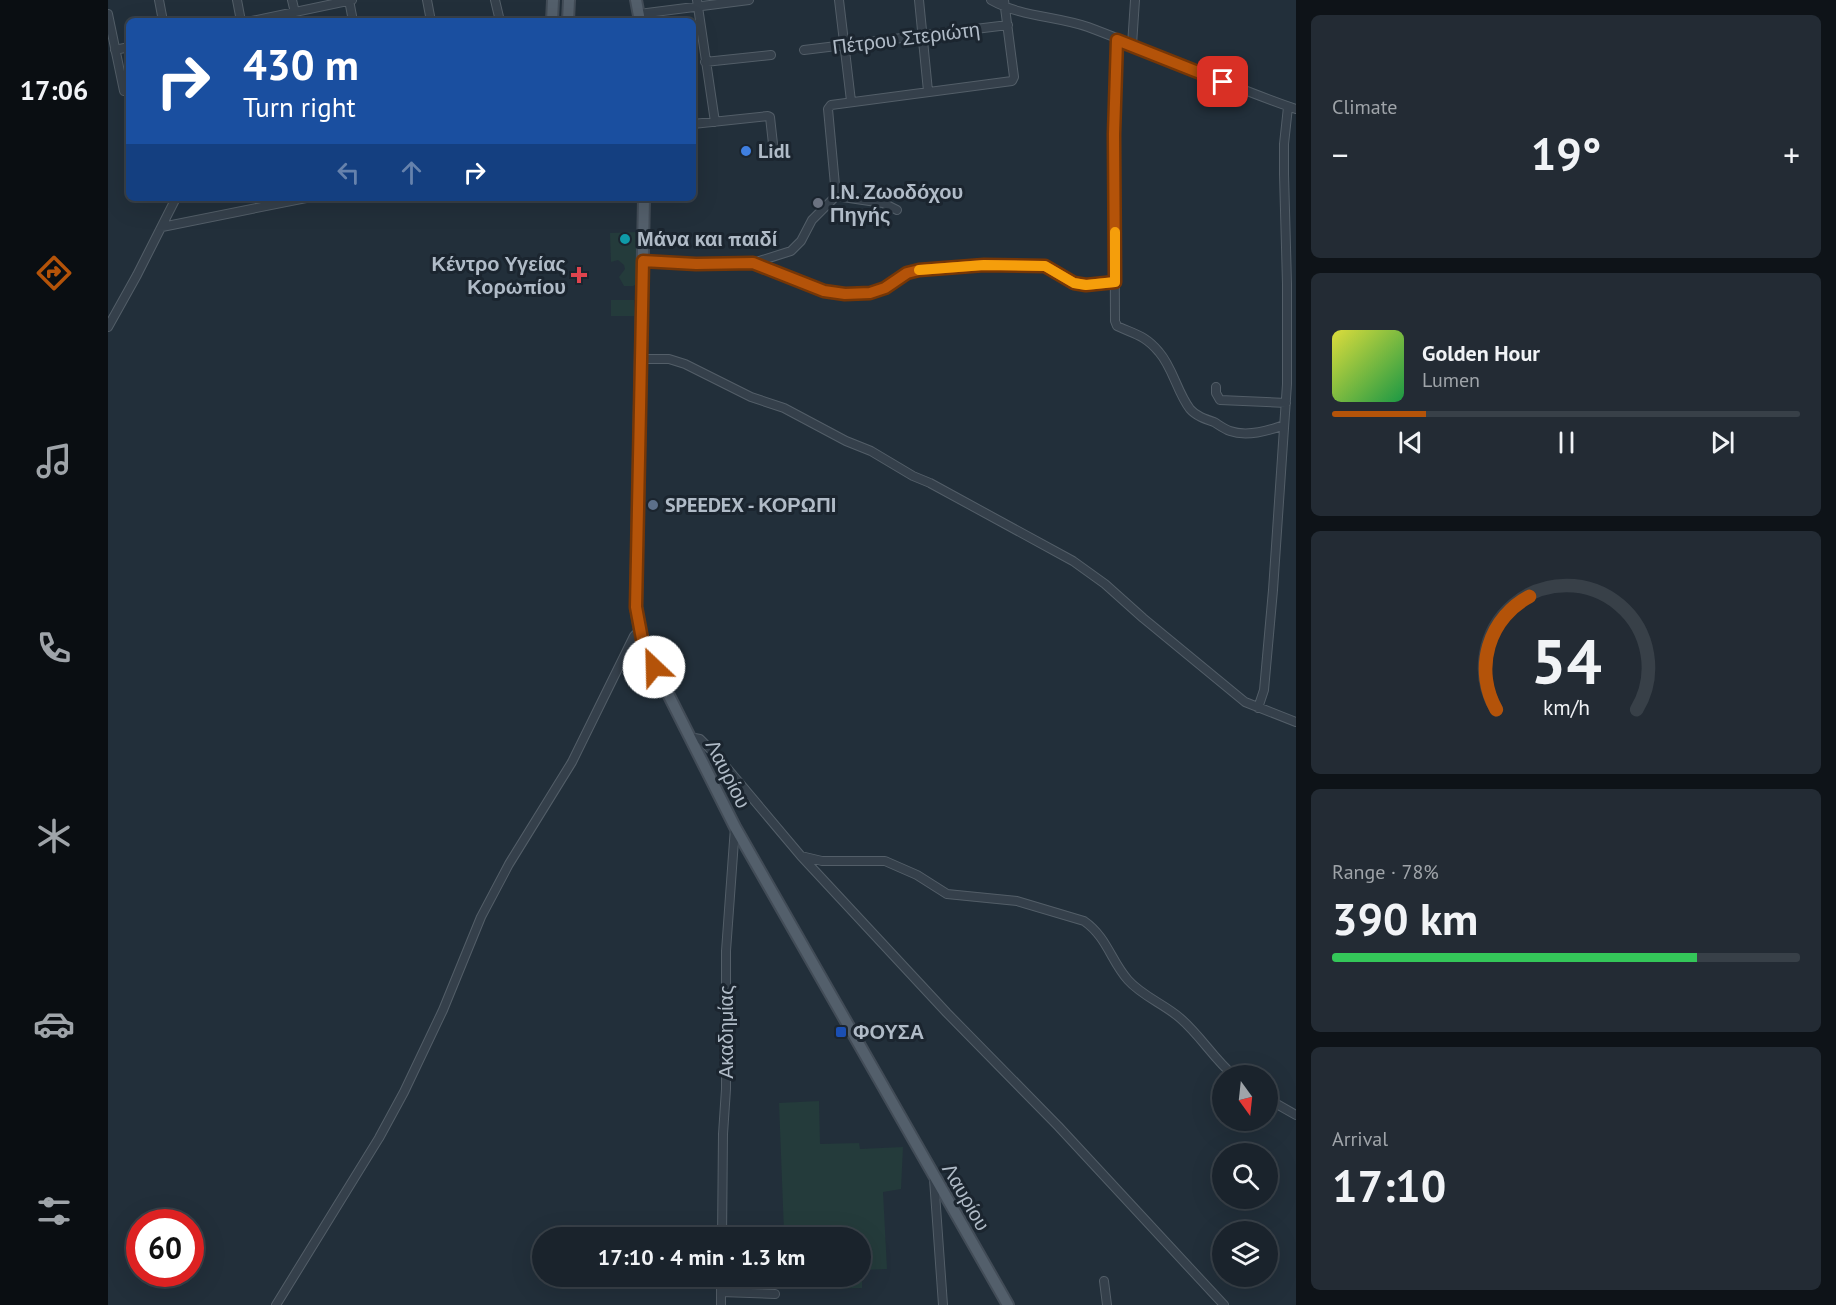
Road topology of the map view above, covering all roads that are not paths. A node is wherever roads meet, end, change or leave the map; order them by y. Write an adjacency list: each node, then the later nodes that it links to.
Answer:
1 (159, 0): 20 (street)
2 (237, 0): 21 (street)
3 (292, 0): 17 (street)
4 (350, 0): 17 (street); 24 (street)
5 (427, 0): 25 (street)
6 (495, 0): 26 (street)
7 (553, 0): 27 (main road)
8 (569, 0): 28 (main road)
9 (636, 0): 19 (main road)
10 (749, 0): 15 (street)
11 (839, 0): 32 (street)
12 (919, 0): 30 (street)
13 (991, 0): 16 (street)
14 (1135, 0): 33 (street)
15 (698, 3): 19 (street); 38 (street)
16 (1005, 4): 29 (street); 31 (street)
17 (295, 12): 22 (street); 23 (street)
18 (108, 14): 35 (street)
19 (639, 17)
20 (162, 18)
21 (240, 18)
22 (266, 18)
23 (296, 18)
24 (353, 18)
25 (430, 18)
26 (499, 18)
27 (552, 18)
28 (568, 18)
29 (1008, 25): 30 (street, Πέτρου Στεριώτη); 40 (street)
30 (923, 36): 32 (street, Πέτρου Στεριώτη); 40 (street)
31 (1117, 40): 33 (street); 54 (street)
32 (845, 45): 36 (street, Πέτρου Στεριώτη); 41 (street)
33 (1132, 45): 42 (street)
34 (126, 48): 35 (street)
35 (115, 50): 39 (street)
36 (804, 50)
37 (771, 55): 38 (street)
38 (705, 63): 43 (street)
39 (124, 91)
40 (928, 91): 41 (street)
41 (851, 100): 46 (street)
42 (1292, 108): 58 (street)
43 (714, 122): 44 (street); 45 (street)
44 (696, 124)
45 (773, 144)
46 (836, 196): 50 (street); 53 (street)
47 (175, 201): 51 (street)
48 (291, 201): 51 (street)
49 (644, 201): 52 (main road, Λαυρίου)
50 (897, 210)
51 (162, 227): 55 (street)
52 (643, 261): 53 (street); 56 (main road, Λαυρίου)
53 (753, 263): 54 (street)
54 (1115, 282): 59 (street)
55 (108, 327)
56 (642, 359): 60 (main road, Λαυρίου); 61 (street)
57 (1216, 387): 58 (street)
58 (1286, 403): 59 (street)
59 (1284, 425): 61 (street)
60 (640, 630): 63 (main road, Λαυρίου); 75 (street)
61 (1258, 708): 62 (street)
62 (1296, 722)
63 (688, 737): 64 (main road, Λαυρίου); 65 (street)
64 (735, 827): 69 (main road, Λαυρίου); 70 (street, Ακαδημίας)
65 (801, 856): 66 (street); 80 (street)
66 (1224, 1065)
67 (1278, 1105): 68 (street)
68 (1296, 1115)
69 (934, 1179): 77 (street); 78 (main road, Λαυρίου)
70 (722, 1227)
71 (1104, 1281): 79 (street)
72 (721, 1287): 73 (street)
73 (721, 1292): 74 (street); 76 (street)
74 (775, 1294)
75 (276, 1305)
76 (721, 1305)
77 (943, 1305)
78 (1008, 1305)
79 (1107, 1305)
80 (1224, 1305)

